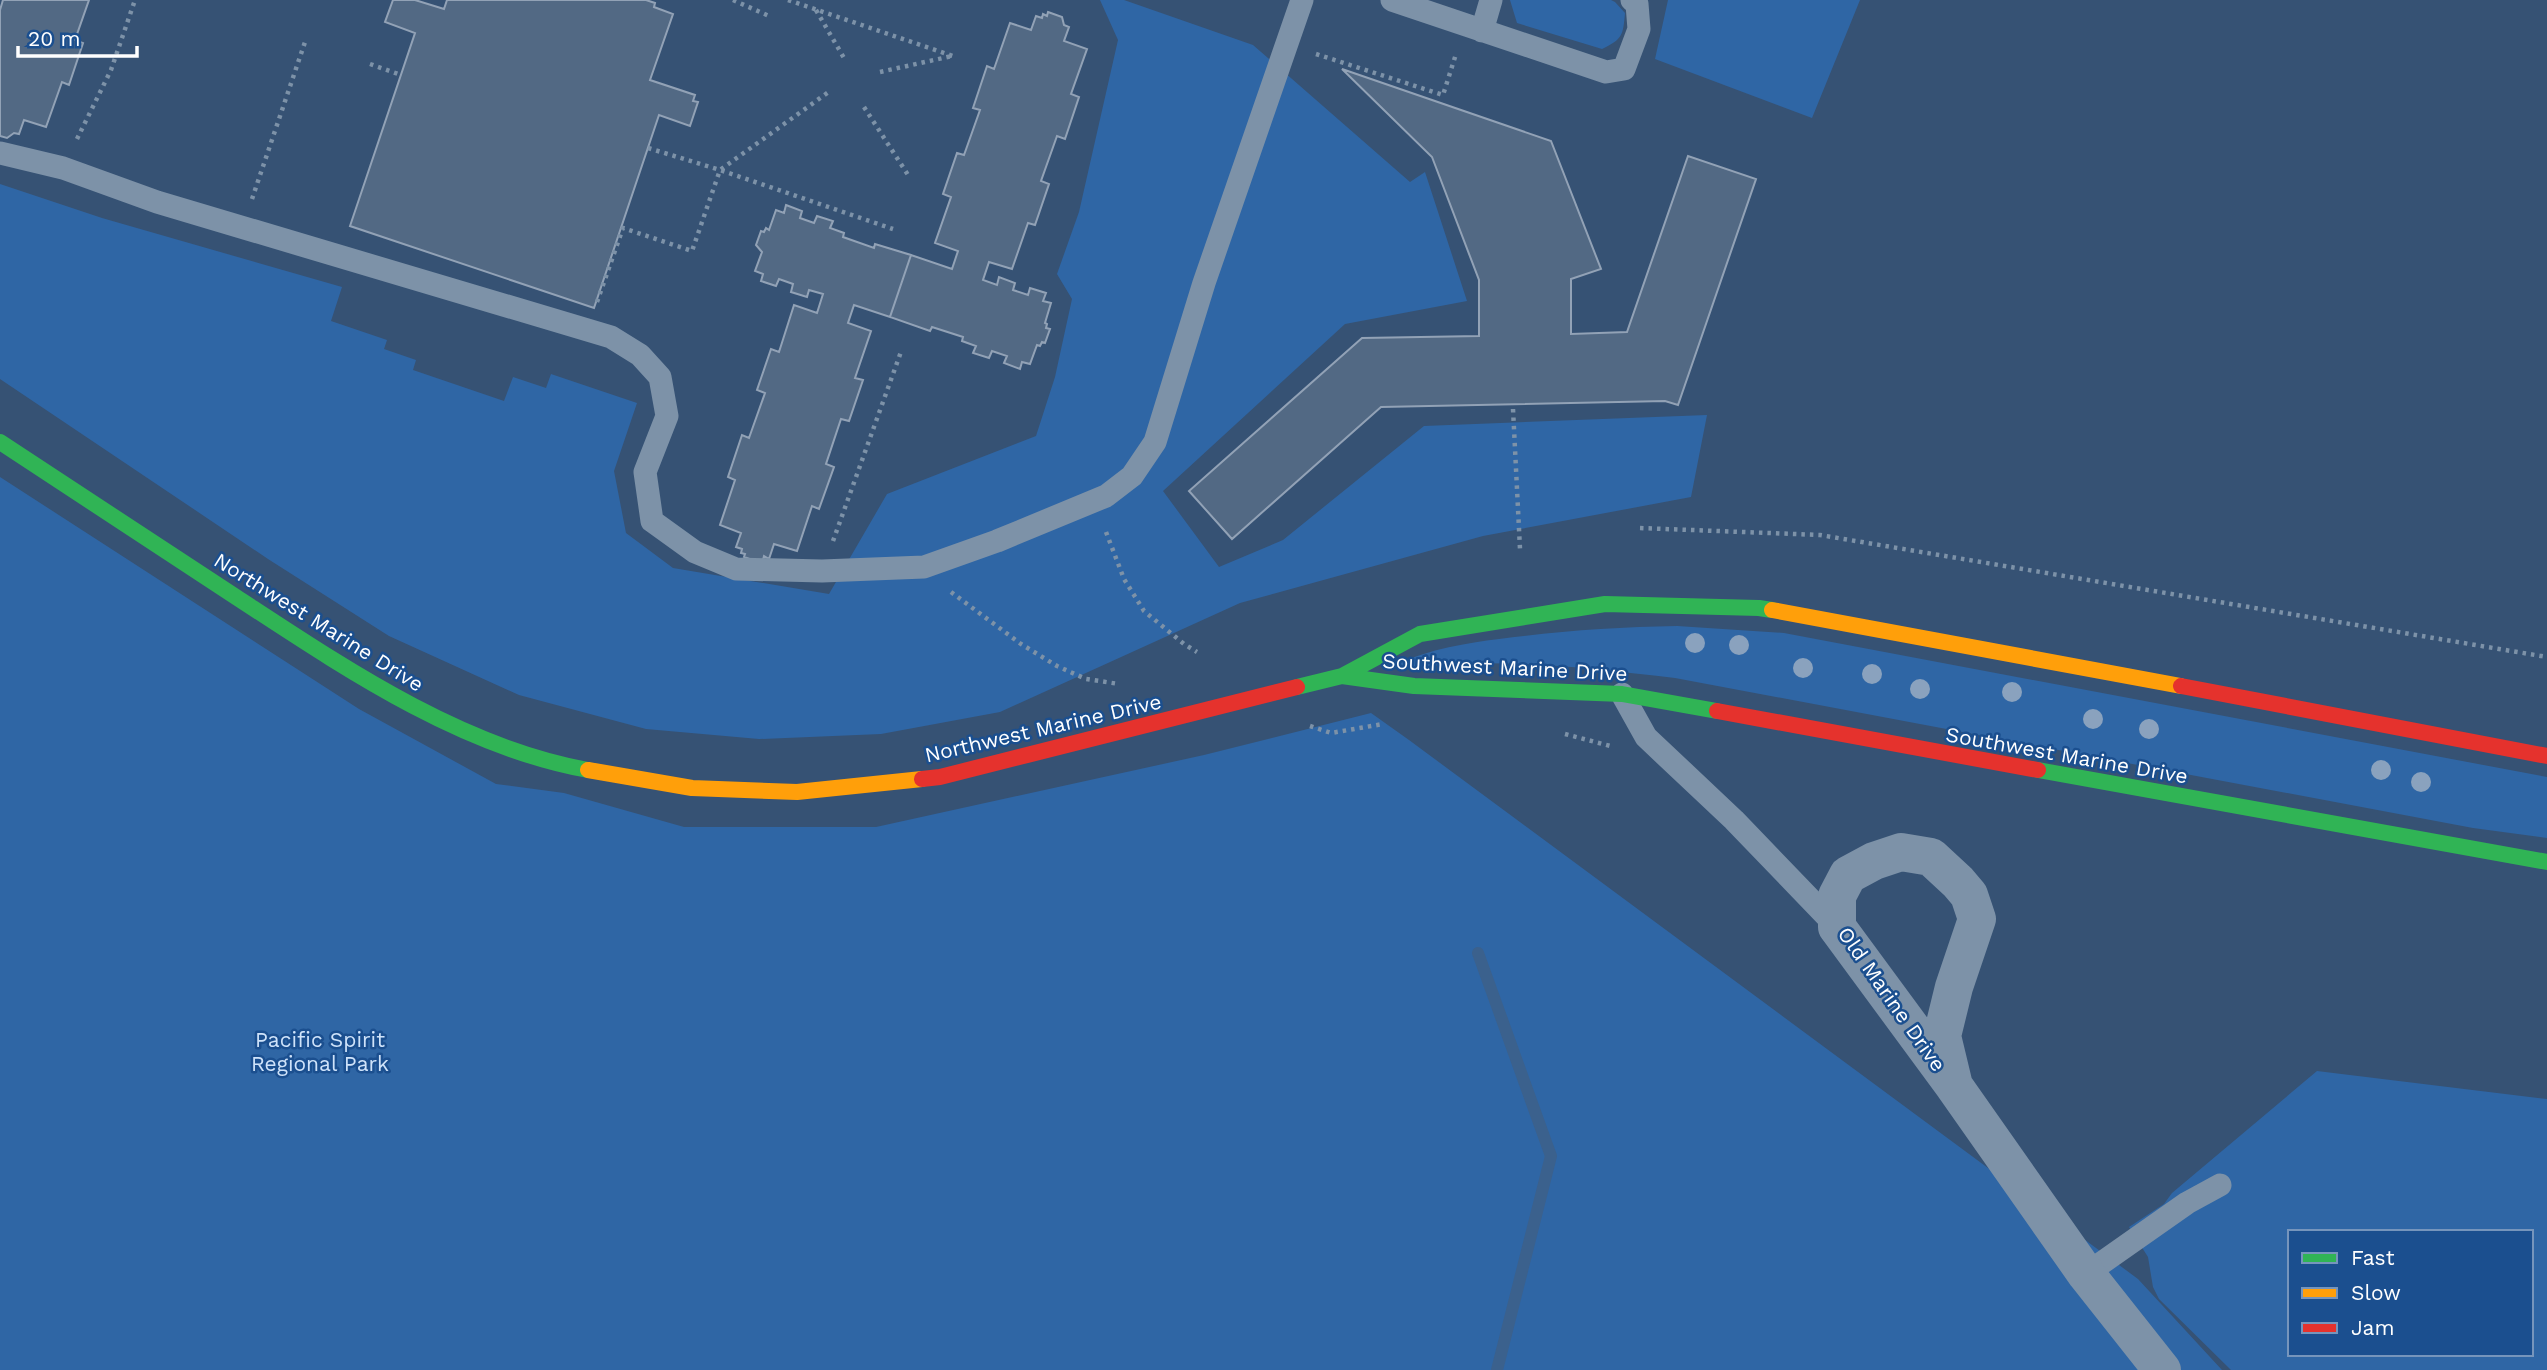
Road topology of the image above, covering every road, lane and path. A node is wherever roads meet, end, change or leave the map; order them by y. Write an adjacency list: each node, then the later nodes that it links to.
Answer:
1 (135, 0): 21 (path)
2 (733, 0): 9 (path)
3 (788, 0): 8 (path)
4 (1302, 0): 12 (lane)
5 (1392, 0): 10 (lane)
6 (1491, 0): 10 (lane)
7 (1632, 0): 10 (lane)
8 (816, 9): 13 (path); 15 (path)
9 (769, 16)
10 (1474, 28): 12 (path)
11 (305, 42): 24 (path)
12 (1288, 45): 30 (lane)
13 (845, 58)
14 (370, 64): 16 (path)
15 (880, 72)
16 (401, 75)
17 (830, 90): 22 (path)
18 (864, 107): 23 (path)
19 (648, 148): 22 (path)
20 (0, 153): 21 (lane)
21 (63, 168): 24 (lane)
22 (720, 170): 25 (path); 26 (path)
23 (910, 178)
24 (243, 226): 34 (lane)
25 (893, 229)
26 (596, 304)
27 (902, 349): 34 (path)
28 (1513, 409): 32 (path)
29 (0, 442): 37 (street, Northwest Marine Drive)
30 (1106, 496): 33 (lane); 35 (path)
31 (1640, 528): 36 (path)
32 (1520, 549)
33 (903, 568): 34 (lane); 38 (path)
34 (822, 571)
35 (1197, 652)
36 (2547, 657)
37 (1342, 676): 39 (street, Southwest Marine Drive); 40 (street, Southwest Marine Drive)
38 (1119, 684)
39 (1622, 694): 41 (street, Southwest Marine Drive); 42 (lane)
40 (2547, 756)
41 (2547, 862)
42 (1837, 927): 43 (street, Old Marine Drive); 43 (street, Old Marine Drive)
43 (1954, 1086): 45 (street, Old Marine Drive)
44 (2220, 1185): 45 (lane)
45 (2086, 1274): 46 (street, Old Marine Drive)
46 (2162, 1370)

